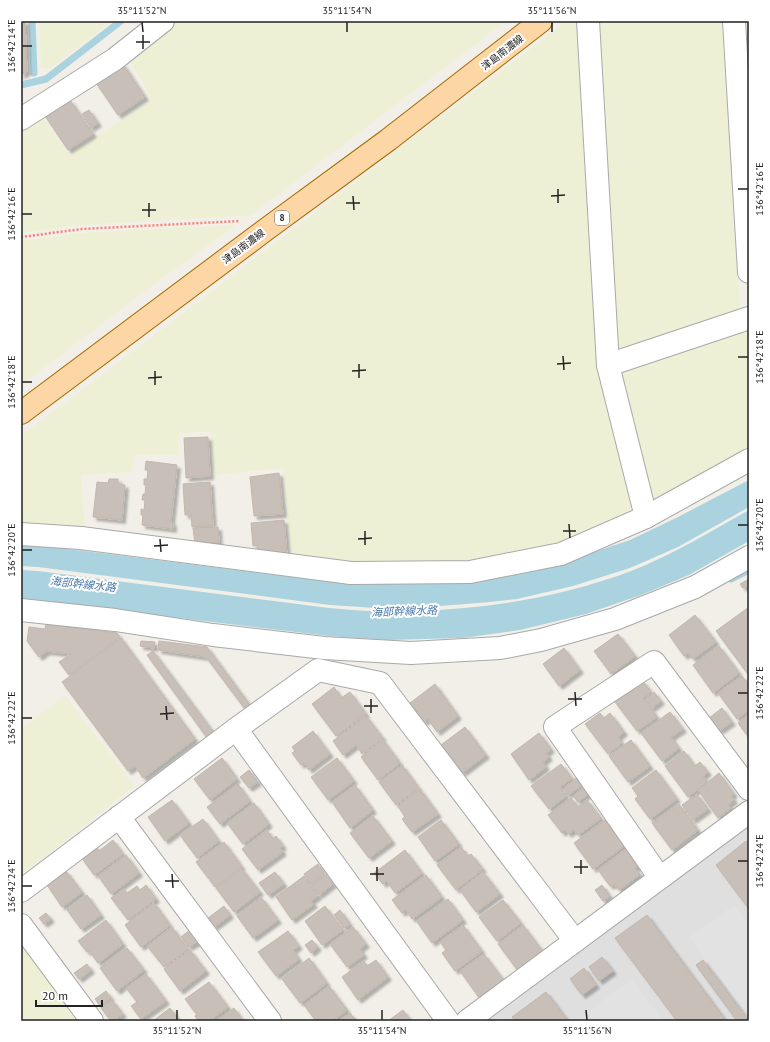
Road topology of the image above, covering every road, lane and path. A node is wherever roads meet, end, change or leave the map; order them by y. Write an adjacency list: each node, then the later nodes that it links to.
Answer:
1 (163, 21): 5 (street)
2 (541, 21): 6 (main road, 津島南濃線 / 8)
3 (588, 21): 10 (street)
4 (734, 21): 8 (street)
5 (21, 119)
6 (268, 228): 7 (path); 11 (main road, 津島南濃線 / 8)
7 (21, 237)
8 (749, 272)
9 (749, 318): 10 (street)
10 (608, 365): 13 (street)
11 (21, 413)
12 (749, 460): 13 (street)
13 (646, 517): 14 (street)
14 (21, 534)
15 (749, 557): 17 (street)
16 (21, 610): 17 (street)
17 (324, 648): 18 (street)
18 (318, 670): 19 (street); 26 (street)
19 (236, 729): 22 (street); 29 (street)
20 (749, 789): 23 (street)
21 (749, 812): 23 (street)
22 (119, 817): 24 (street); 28 (street)
23 (660, 878): 26 (street)
24 (21, 891)
25 (21, 925): 27 (street)
26 (575, 941): 30 (street)
27 (92, 1021)
28 (270, 1021)
29 (448, 1021)
30 (467, 1021)

